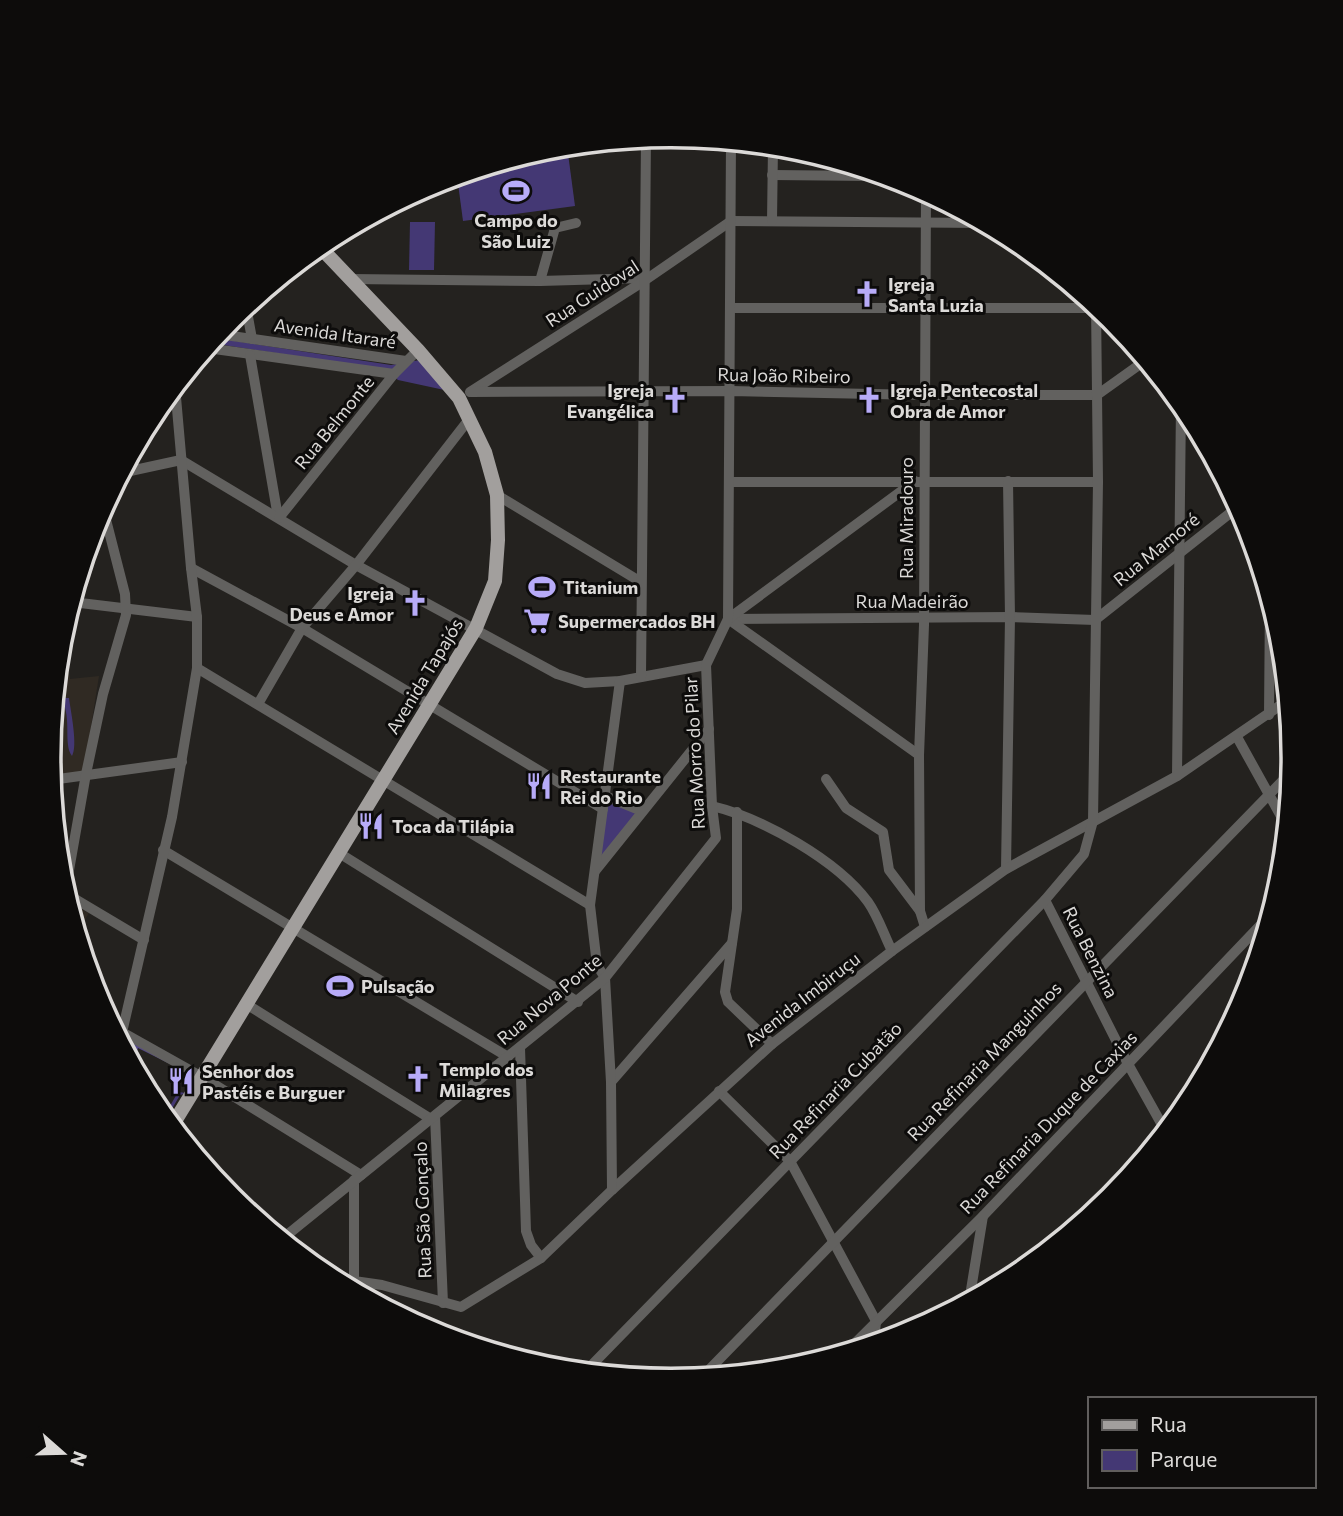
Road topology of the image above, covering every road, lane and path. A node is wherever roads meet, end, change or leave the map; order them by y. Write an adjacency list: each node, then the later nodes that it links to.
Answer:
1 (646, 149): 14 (street)
2 (731, 151): 7 (street)
3 (773, 156): 4 (street)
4 (772, 175): 5 (street); 8 (street)
5 (853, 176)
6 (926, 204): 9 (street, Rua Miradouro)
7 (731, 221): 8 (street); 14 (street, Rua Guidoval); 17 (street)
8 (772, 221): 9 (street)
9 (926, 222): 11 (street); 18 (street, Rua Miradouro)
10 (576, 223): 15 (street)
11 (963, 223)
12 (327, 255): 13 (main road, Avenida Tapajós)
13 (350, 279): 15 (street); 24 (main road, Avenida Tapajós)
14 (644, 279): 15 (street); 28 (street, Rua Guidoval); 32 (street)
15 (540, 281)
16 (1083, 307): 18 (street)
17 (732, 308): 18 (street); 30 (street)
18 (925, 309): 34 (street, Rua Miradouro)
19 (248, 318): 22 (street)
20 (1096, 320): 35 (street, Rua Refinaria Cubatão)
21 (231, 336): 22 (street, Avenida Itararé)
22 (252, 339): 26 (street, Avenida Itararé)
23 (219, 350): 25 (street, Avenida Itararé)
24 (418, 350): 26 (street, Rua Belmonte); 33 (main road, Avenida Tapajós)
25 (250, 355): 29 (street, Avenida Itararé); 47 (street)
26 (406, 361): 29 (street, Rua Belmonte)
27 (1138, 366): 35 (street)
28 (504, 370): 31 (street); 33 (street, Rua Guidoval)
29 (394, 374): 47 (street, Rua Belmonte)
30 (731, 391): 32 (street, Rua João Ribeiro); 34 (street, Rua João Ribeiro); 43 (street)
31 (508, 392): 32 (street, Rua João Ribeiro); 33 (street, Rua João Ribeiro)
32 (644, 392): 52 (street)
33 (465, 395): 37 (main road, Avenida Tapajós)
34 (923, 395): 35 (street, Rua João Ribeiro); 41 (street, Rua Miradouro)
35 (1097, 395): 44 (street, Rua Refinaria Cubatão)
36 (176, 402): 39 (street)
37 (470, 418): 45 (main road, Avenida Tapajós); 50 (street)
38 (1181, 422): 49 (street)
39 (181, 460): 40 (street); 47 (street); 51 (street)
40 (134, 470)
41 (920, 480): 42 (street); 43 (street); 57 (street); 58 (street, Rua Miradouro)
42 (1008, 481): 44 (street); 56 (street)
43 (730, 482): 57 (street)
44 (1098, 482): 59 (street, Rua Refinaria Cubatão)
45 (496, 495): 52 (street); 61 (main road, Avenida Tapajós)
46 (1230, 513): 49 (street, Rua Mamoré)
47 (279, 518): 50 (street)
48 (107, 525): 54 (street)
49 (1180, 553): 59 (street, Rua Mamoré); 76 (street)
50 (356, 565): 60 (street); 61 (street)
51 (191, 568): 55 (street); 60 (street)
52 (641, 582): 65 (street)
53 (81, 603): 54 (street)
54 (126, 608): 55 (street); 75 (street)
55 (197, 617): 64 (street)
56 (1010, 617): 58 (street, Rua Madeirão); 59 (street, Rua Madeirão); 93 (street)
57 (728, 619): 58 (street, Rua Madeirão); 63 (street); 73 (street)
58 (923, 619): 73 (street, Rua Miradouro)
59 (1095, 620): 88 (street, Rua Refinaria Cubatão)
60 (302, 628): 67 (street); 68 (street)
61 (475, 628): 66 (street); 68 (main road, Avenida Tapajós)
62 (1270, 638): 70 (street)
63 (706, 666): 65 (street); 71 (street, Rua Morro do Pilar)
64 (197, 668): 67 (street); 74 (street)
65 (642, 677): 66 (street)
66 (620, 681): 82 (street)
67 (258, 704): 78 (street)
68 (429, 706): 78 (main road, Avenida Tapajós); 84 (street)
69 (1279, 707): 70 (street, Avenida Imbiruçu)
70 (1269, 715): 72 (street, Avenida Imbiruçu)
71 (709, 729): 83 (street, Rua Morro do Pilar); 85 (street)
72 (1237, 737): 76 (street, Avenida Imbiruçu); 81 (street)
73 (919, 755): 98 (street, Rua Miradouro)
74 (182, 762): 75 (street); 90 (street)
75 (86, 774): 77 (street); 92 (street)
76 (1177, 776): 88 (street, Avenida Imbiruçu)
77 (62, 778)
78 (384, 779): 91 (main road, Avenida Tapajós); 97 (street)
79 (826, 779): 98 (street)
80 (1281, 782): 81 (street, Rua Refinaria Manguinhos)
81 (1270, 793): 86 (street); 106 (street, Rua Refinaria Manguinhos)
82 (605, 796): 84 (street); 85 (street)
83 (712, 806): 87 (street); 89 (street, Rua Morro do Pilar)
84 (603, 809): 94 (street)
85 (642, 811): 94 (street)
86 (1279, 811)
87 (737, 812): 103 (street); 104 (street)
88 (1093, 821): 93 (street, Avenida Imbiruçu); 95 (street, Rua Refinaria Cubatão)
89 (716, 838): 105 (street, Rua Nova Ponte)
90 (163, 850): 99 (street); 102 (street)
91 (339, 853): 99 (main road, Avenida Tapajós); 107 (street)
92 (70, 862)
93 (1006, 869): 100 (street, Avenida Imbiruçu)
94 (594, 872): 97 (street)
95 (1045, 900): 106 (street, Rua Benzina); 121 (street, Rua Refinaria Cubatão)
96 (79, 901): 102 (street)
97 (590, 905): 105 (street)
98 (920, 911): 100 (street, Rua Miradouro)
99 (294, 927): 108 (main road, Avenida Tapajós); 113 (street)
100 (925, 927): 104 (street, Avenida Imbiruçu)
101 (1257, 929): 114 (street, Rua Refinaria Duque de Caxias)
102 (144, 940): 109 (street)
103 (733, 941): 111 (street); 116 (street)
104 (892, 951): 111 (street, Avenida Imbiruçu)
105 (605, 978): 107 (street, Rua Nova Ponte); 116 (street)
106 (1087, 982): 114 (street, Rua Benzina); 126 (street, Rua Refinaria Manguinhos)
107 (578, 1002): 112 (street, Rua Nova Ponte)
108 (246, 1004): 115 (main road, Avenida Tapajós); 119 (street)
109 (123, 1026)
110 (131, 1041): 115 (street)
111 (772, 1044): 117 (street, Avenida Imbiruçu)
112 (520, 1048): 113 (street, Rua Nova Ponte); 127 (street)
113 (508, 1057): 119 (street, Rua Nova Ponte)
114 (1128, 1064): 120 (street, Rua Benzina); 124 (street, Rua Refinaria Duque de Caxias)
115 (202, 1077): 118 (main road, Avenida Tapajós); 122 (street)
116 (611, 1082): 123 (street)
117 (719, 1091): 121 (street); 123 (street, Avenida Imbiruçu)
118 (178, 1116)
119 (433, 1118): 122 (street, Rua Nova Ponte); 131 (street, Rua São Gonçalo)
120 (1161, 1122)
121 (790, 1161): 126 (street); 135 (street, Rua Refinaria Cubatão)
122 (358, 1178): 125 (street, Rua Nova Ponte); 128 (street, Avenida Imbiruçu)
123 (612, 1190): 127 (street, Avenida Imbiruçu)
124 (984, 1216): 130 (street); 132 (street, Rua Refinaria Duque de Caxias)
125 (290, 1234)
126 (833, 1241): 132 (street); 136 (street, Rua Refinaria Manguinhos)
127 (541, 1258): 131 (street, Avenida Imbiruçu)
128 (354, 1279)
129 (359, 1282): 131 (street, Avenida Imbiruçu)
130 (970, 1290)
131 (443, 1303)
132 (876, 1321): 133 (street); 134 (street, Rua Refinaria Duque de Caxias)
133 (875, 1333)
134 (858, 1339)
135 (595, 1363)
136 (712, 1367)

